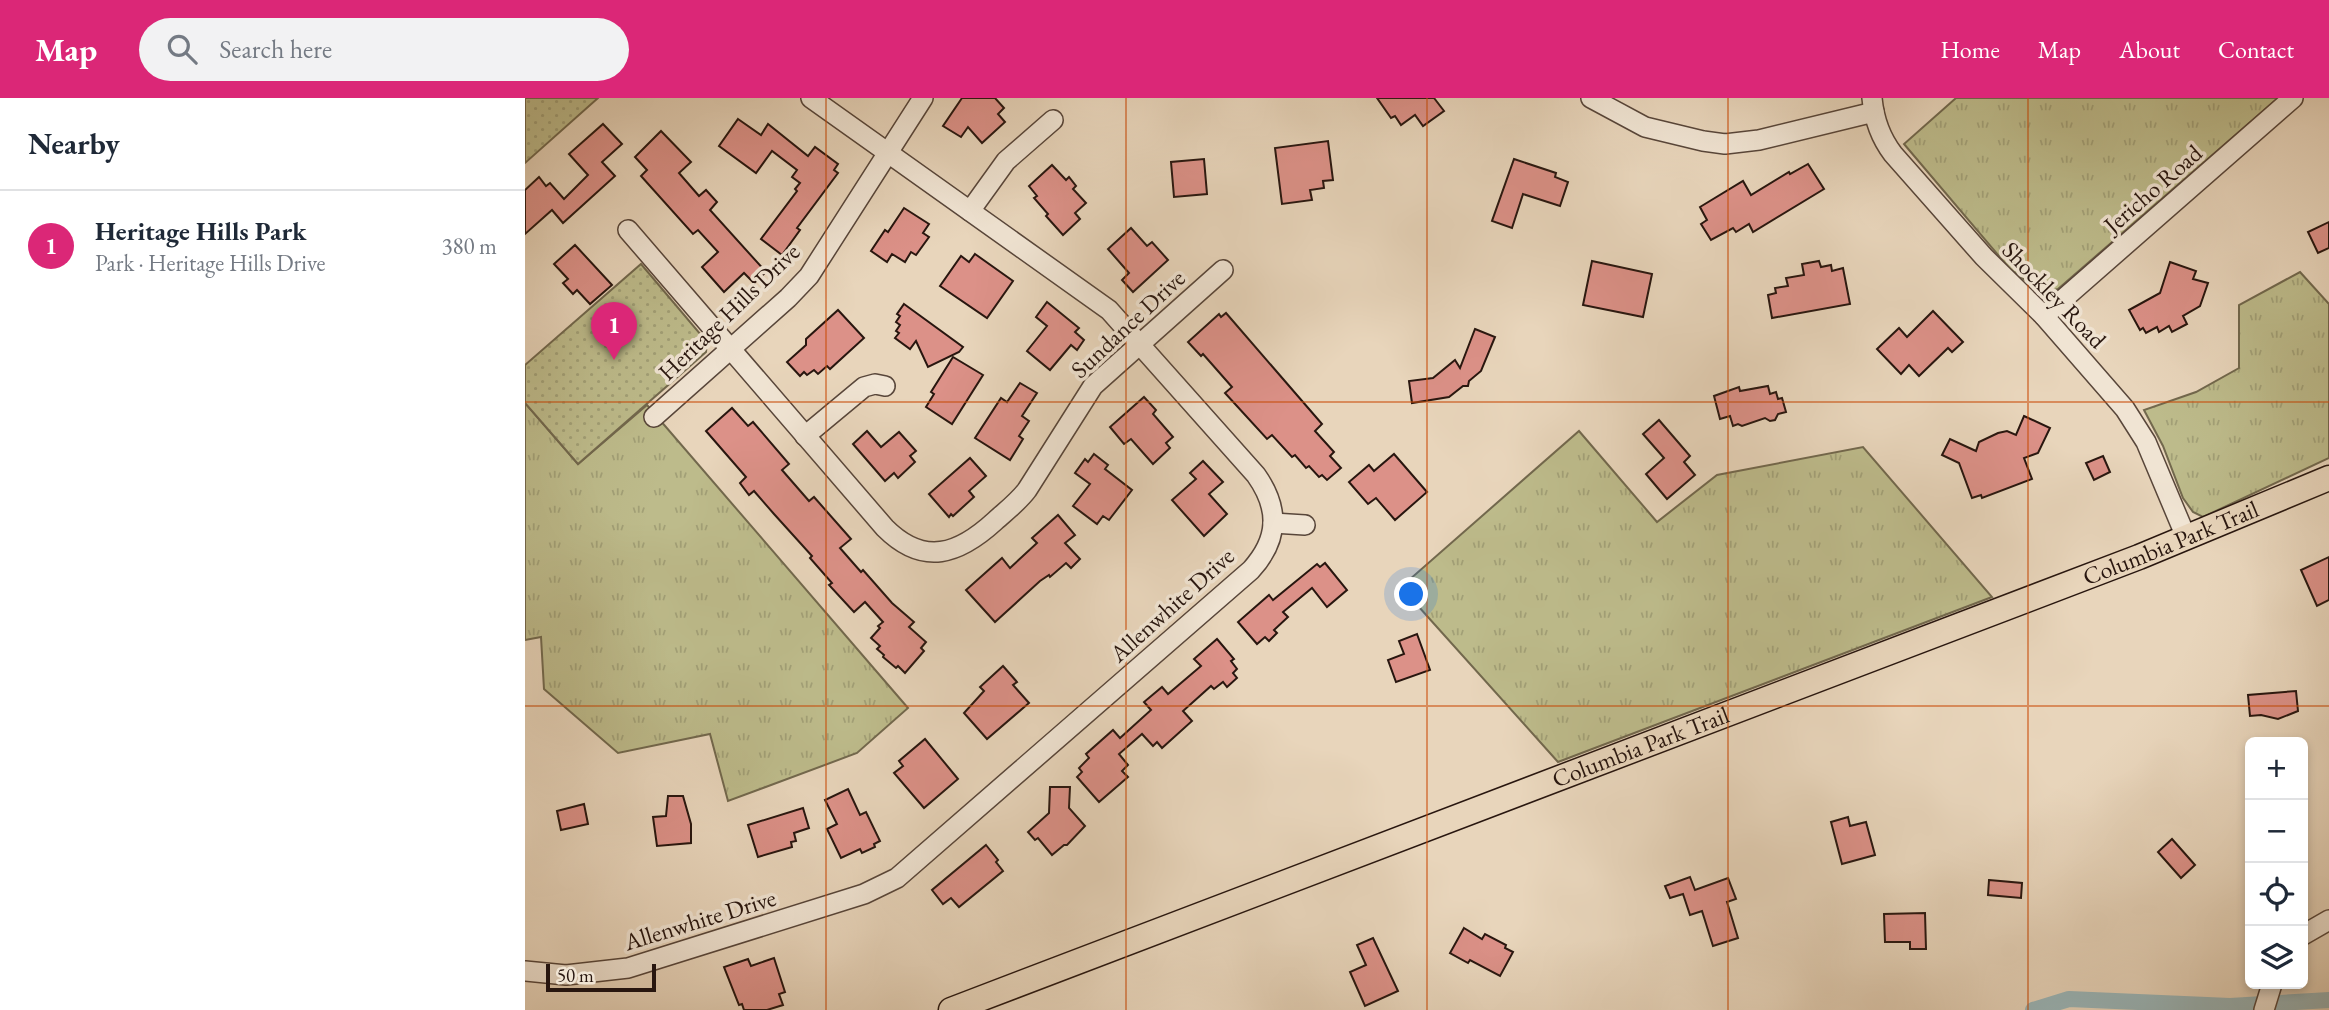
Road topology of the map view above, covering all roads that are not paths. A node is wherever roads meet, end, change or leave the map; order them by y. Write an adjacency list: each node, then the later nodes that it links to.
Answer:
1 (811, 98): 7 (street)
2 (923, 98): 7 (street, Heritage Hills Drive)
3 (1591, 98): 5 (street)
4 (2293, 98): 11 (street, Jericho Road)
5 (1873, 105): 11 (street, Shockley Road)
6 (1053, 120): 8 (street)
7 (888, 153): 8 (street); 13 (street, Heritage Hills Drive)
8 (970, 211): 12 (street)
9 (628, 230): 13 (street, Sundance Drive)
10 (1223, 270): 12 (street, Sundance Drive)
11 (2044, 316): 20 (street, Shockley Road)
12 (1140, 344): 16 (street, Sundance Drive); 18 (street)
13 (730, 349): 15 (street, Heritage Hills Drive); 16 (street, Sundance Drive)
14 (885, 386): 16 (street)
15 (654, 417)
16 (805, 436)
17 (2329, 478): 20 (main road, Columbia Park Trail)
18 (1273, 523): 19 (street); 23 (street, Allenwhite Drive)
19 (1305, 525)
20 (2186, 537): 24 (main road, Columbia Park Trail)
21 (2329, 920): 22 (street)
22 (2308, 932)
23 (525, 971)
24 (951, 1010)

